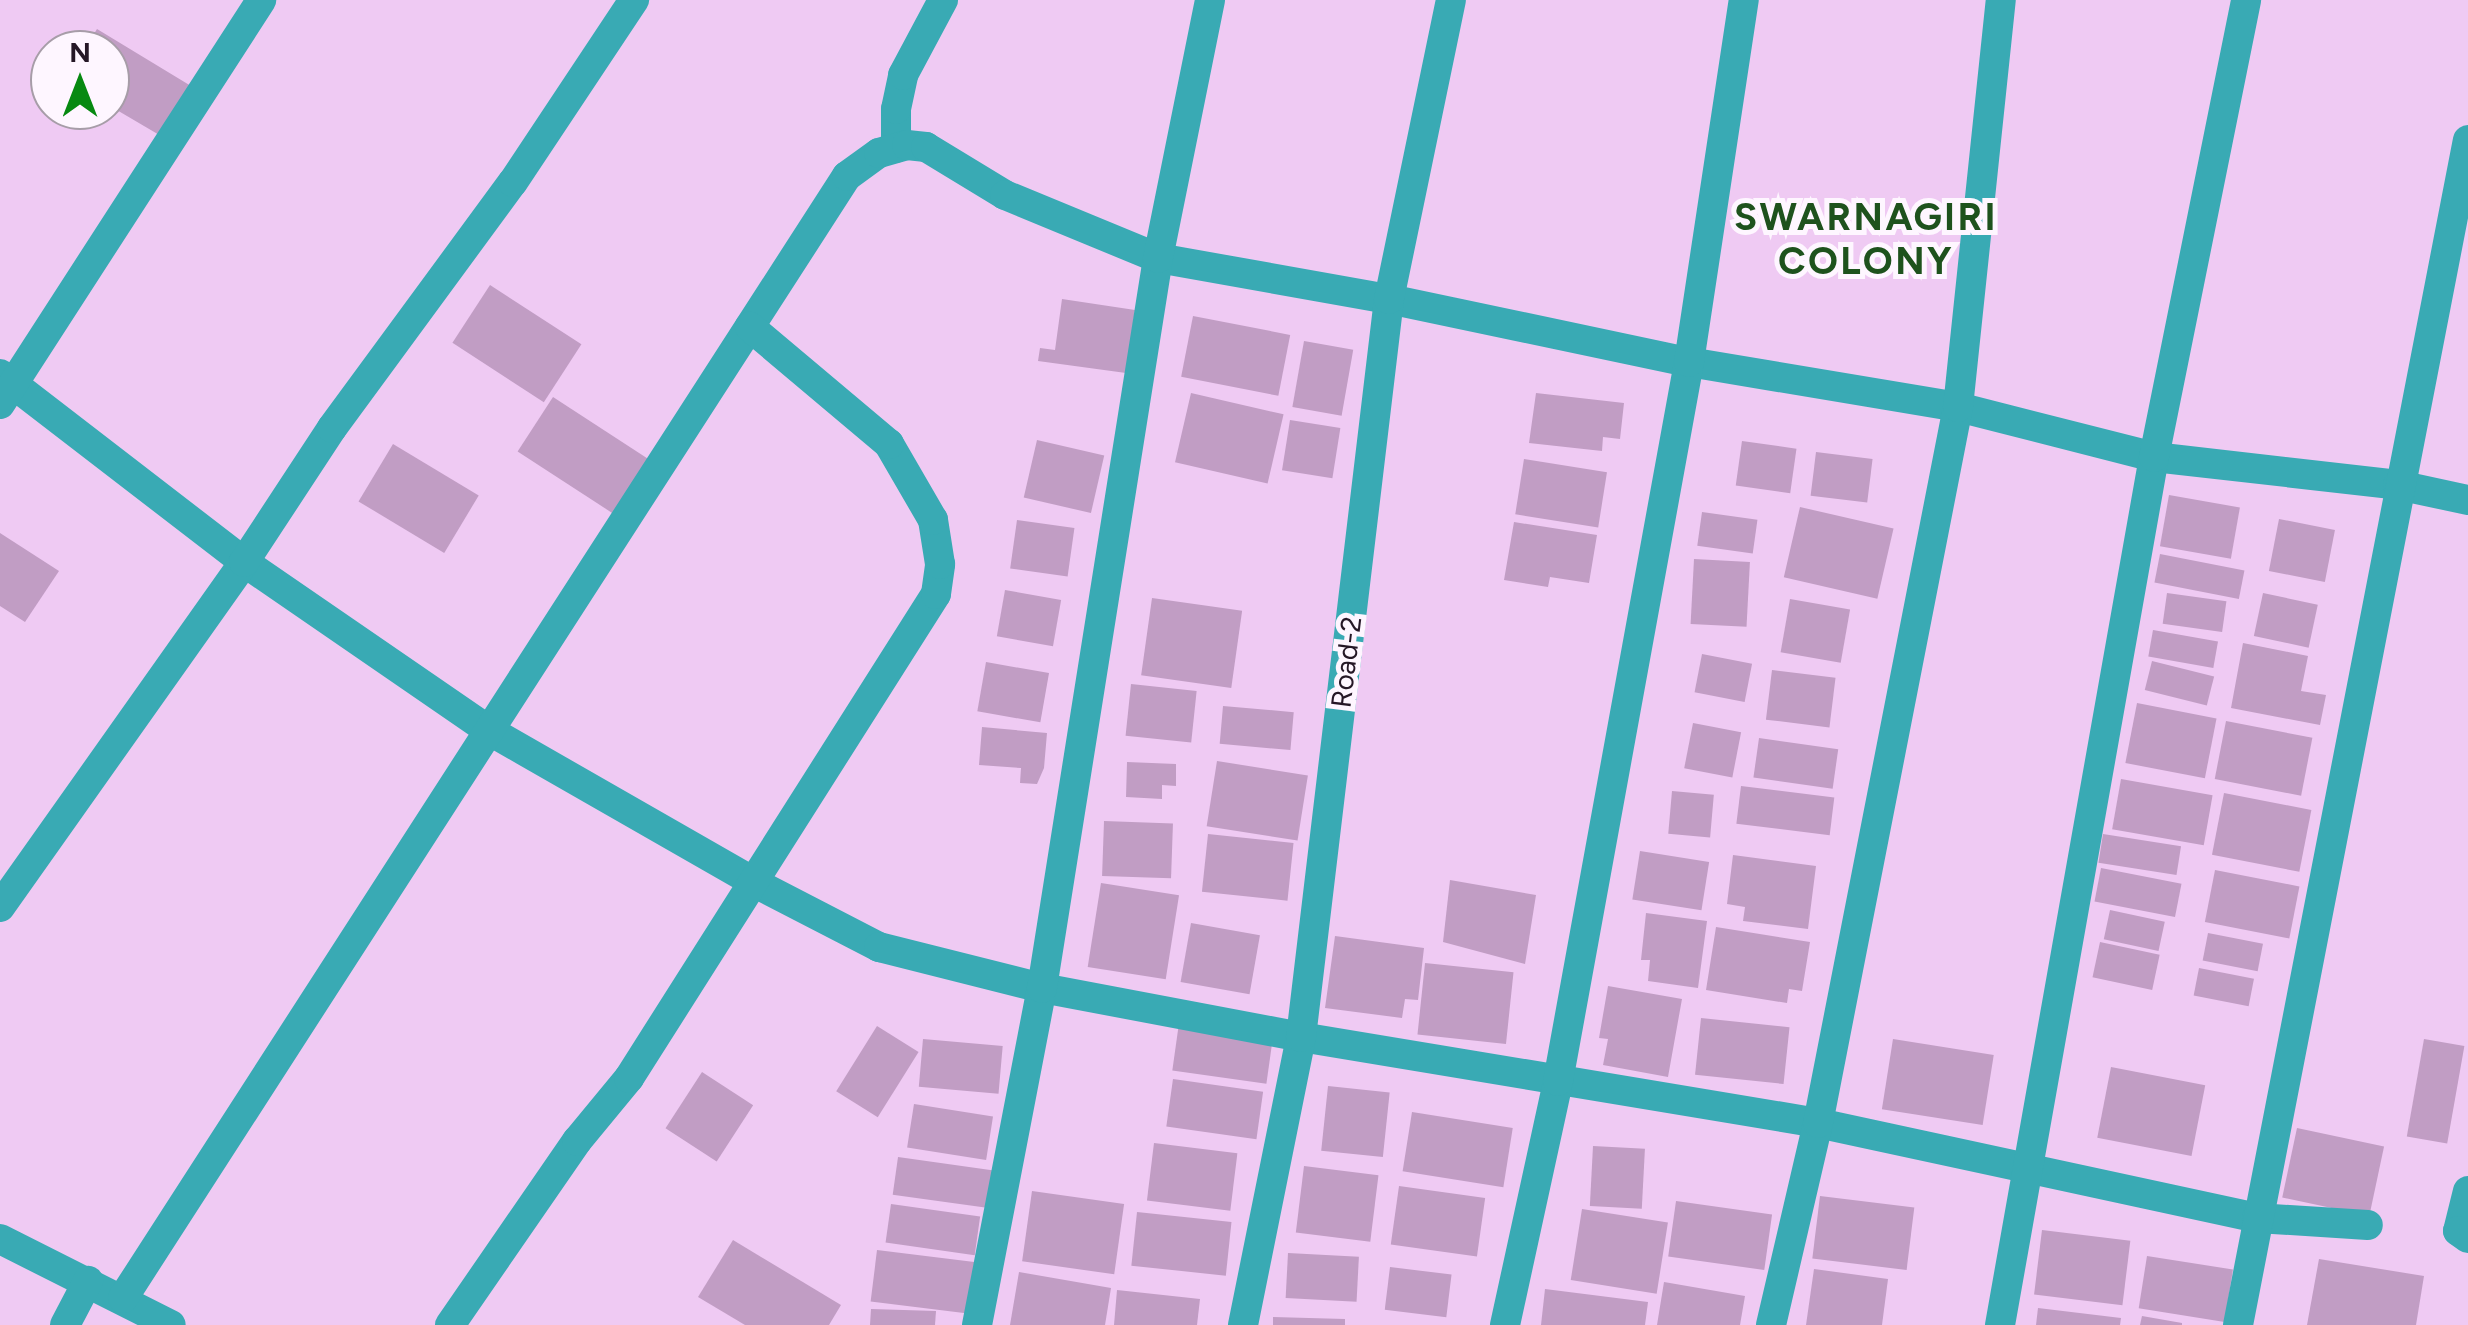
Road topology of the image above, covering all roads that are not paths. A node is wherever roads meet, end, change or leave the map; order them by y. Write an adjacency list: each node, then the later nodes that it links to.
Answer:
1 (261, 0): 15 (street)
2 (634, 0): 20 (street)
3 (944, 0): 10 (street)
4 (1210, 0): 11 (street)
5 (1451, 0): 12 (street, Road-2)
6 (1744, 0): 14 (street)
7 (2001, 0): 16 (street)
8 (2246, 0): 17 (street)
9 (2468, 140): 18 (street)
10 (896, 148): 11 (street); 13 (street)
11 (1158, 258): 12 (street); 24 (street)
12 (1389, 299): 14 (street); 25 (street, Road-2)
13 (750, 327): 21 (street); 22 (street)
14 (1688, 362): 16 (street); 26 (street)
15 (5, 387): 20 (street)
16 (1958, 406): 17 (street); 27 (street)
17 (2154, 457): 18 (street); 28 (street)
18 (2398, 485): 19 (street); 30 (street)
19 (2468, 500)
20 (244, 562): 21 (street); 23 (street)
21 (490, 731): 22 (street); 35 (street)
22 (754, 883): 24 (street); 38 (street)
23 (0, 907)
24 (1042, 988): 25 (street); 39 (street)
25 (1301, 1037): 26 (street); 40 (street, Road-2)
26 (1558, 1080): 27 (street); 41 (street)
27 (1818, 1123): 28 (street); 42 (street)
28 (2028, 1167): 30 (street); 43 (street)
29 (2468, 1192): 32 (street)
30 (2257, 1218): 31 (street); 44 (street)
31 (2368, 1225)
32 (2468, 1238)
33 (0, 1239): 34 (street)
34 (88, 1281): 35 (street); 36 (street)
35 (123, 1298): 37 (street)
36 (64, 1325)
37 (170, 1325)
38 (450, 1325)
39 (977, 1325)
40 (1243, 1325)
41 (1506, 1325)
42 (1771, 1325)
43 (2000, 1325)
44 (2238, 1325)

